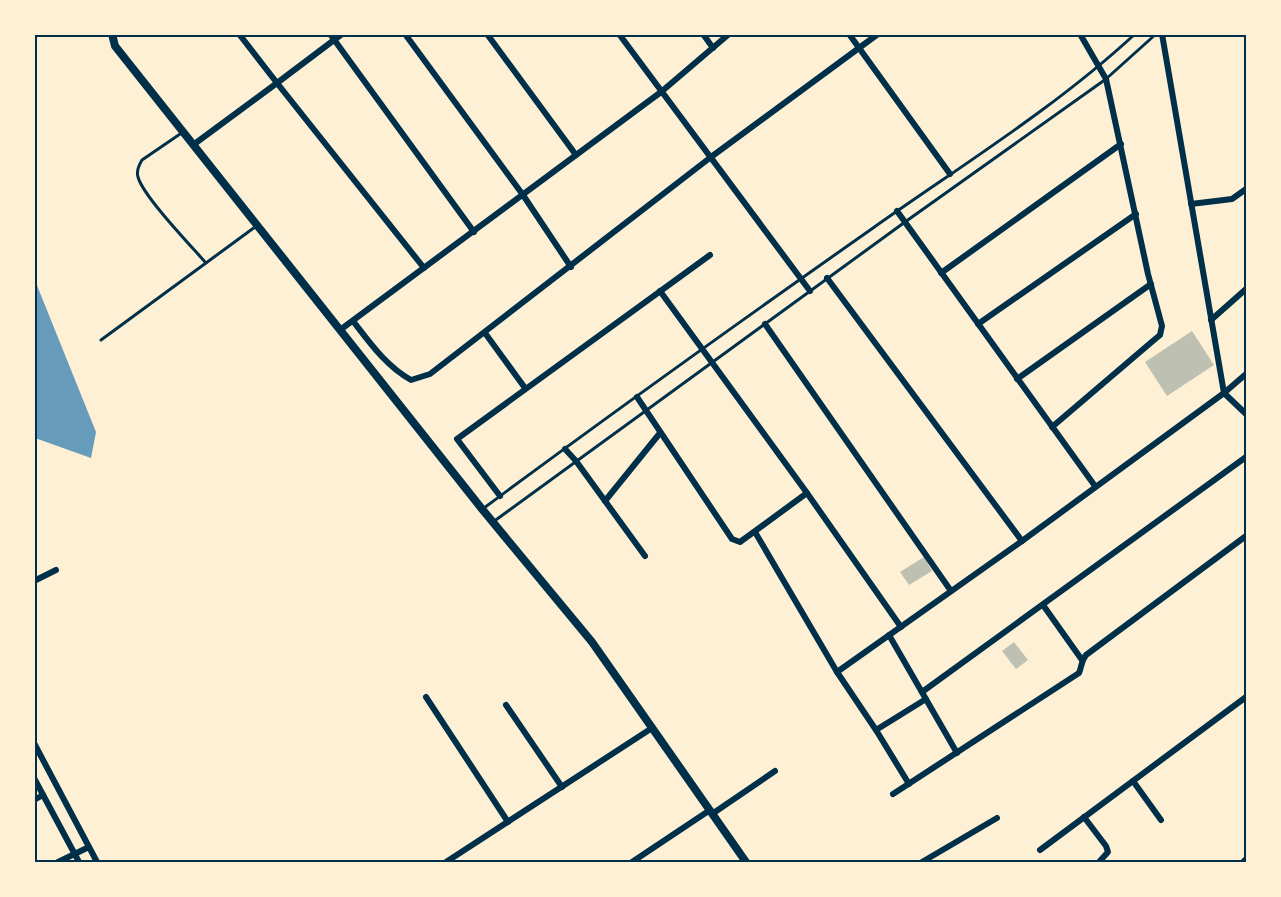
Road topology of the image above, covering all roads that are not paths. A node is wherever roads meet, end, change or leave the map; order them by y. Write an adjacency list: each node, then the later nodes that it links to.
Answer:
1 (112, 34): 22 (street)
2 (239, 34): 20 (street)
3 (342, 34): 15 (street)
4 (405, 34): 29 (street)
5 (487, 34): 25 (street)
6 (619, 34): 21 (street)
7 (703, 34): 16 (street)
8 (729, 34): 16 (street)
9 (849, 34): 17 (street)
10 (878, 34): 17 (street)
11 (1080, 34): 18 (street)
12 (1135, 34): 18 (lane)
13 (1156, 34): 19 (lane)
14 (1162, 34): 30 (street)
15 (332, 37): 20 (street); 35 (street)
16 (713, 48): 21 (street)
17 (859, 48): 26 (street); 27 (street)
18 (1100, 67): 19 (street); 27 (lane)
19 (1107, 79): 23 (street); 33 (lane)
20 (277, 83): 24 (street); 39 (street)
21 (661, 92): 25 (street); 26 (street)
22 (183, 132): 24 (street); 37 (lane)
23 (1121, 144): 32 (street); 40 (street)
24 (193, 145): 34 (street)
25 (576, 156): 29 (street)
26 (711, 157): 38 (street); 41 (street)
27 (950, 174): 31 (lane)
28 (1246, 189): 30 (street)
29 (523, 195): 35 (street); 38 (street)
30 (1191, 204): 47 (street)
31 (897, 211): 33 (street); 41 (lane)
32 (1136, 214): 43 (street); 50 (street)
33 (905, 222): 40 (street); 42 (lane)
34 (257, 225): 37 (lane); 51 (street)
35 (474, 232): 39 (street)
36 (710, 255): 45 (street)
37 (206, 263): 53 (lane)
38 (571, 267): 52 (street)
39 (424, 268): 48 (street)
40 (941, 273): 50 (street)
41 (802, 278): 46 (street); 54 (lane)
42 (827, 278): 46 (lane); 76 (street)
43 (1151, 285): 57 (street); 63 (street)
44 (1246, 289): 47 (street)
45 (660, 291): 54 (street); 58 (street)
46 (810, 291): 49 (lane)
47 (1211, 320): 59 (street)
48 (352, 321): 51 (street); 52 (street)
49 (765, 324): 55 (lane); 80 (street)
50 (978, 324): 57 (street)
51 (339, 330): 72 (street)
52 (485, 333): 58 (street)
53 (101, 340)
54 (703, 349): 55 (street); 60 (lane)
55 (713, 362): 61 (lane); 69 (street)
56 (1246, 374): 59 (street)
57 (1017, 379): 63 (street)
58 (525, 388): 70 (street)
59 (1224, 393): 62 (street); 68 (street)
60 (637, 397): 61 (street); 65 (lane)
61 (645, 411): 64 (street); 67 (lane)
62 (1246, 414)
63 (1052, 427): 68 (street)
64 (660, 433): 71 (street); 74 (street)
65 (565, 449): 67 (street); 70 (lane)
66 (1246, 457): 81 (street)
67 (576, 461): 71 (street); 73 (lane)
68 (1095, 486): 76 (street)
69 (807, 493): 74 (street); 82 (street)
70 (500, 496): 72 (lane)
71 (605, 501): 77 (street)
72 (482, 509): 73 (street)
73 (493, 522): 90 (street)
74 (755, 532): 85 (street)
75 (1246, 536): 84 (street)
76 (1022, 541): 80 (street)
77 (645, 556)
78 (56, 570): 79 (street)
79 (34, 581)
80 (951, 591): 82 (street)
81 (1043, 605): 84 (street); 86 (street)
82 (901, 627): 83 (street)
83 (889, 635): 85 (street); 86 (street)
84 (1082, 660): 93 (street)
85 (837, 672): 91 (street)
86 (924, 696): 91 (street); 93 (street)
87 (426, 697): 106 (street)
88 (1246, 698): 96 (street)
89 (506, 705): 98 (street)
90 (652, 728): 98 (street); 102 (street)
91 (876, 730): 97 (street)
92 (34, 742): 107 (street)
93 (957, 753): 97 (street)
94 (775, 771): 102 (street)
95 (34, 778): 100 (street)
96 (1133, 781): 104 (street); 105 (street)
97 (909, 784): 99 (street)
98 (562, 787): 106 (street)
99 (893, 794)
100 (43, 795): 101 (street); 109 (street)
101 (34, 800)
102 (711, 812): 115 (street); 116 (street)
103 (997, 818): 117 (street)
104 (1084, 818): 108 (street); 118 (street)
105 (1161, 820)
106 (508, 822): 114 (street)
107 (89, 847): 109 (street); 113 (street)
108 (1040, 850)
109 (75, 854): 111 (street); 112 (street)
110 (1246, 859): 119 (street)
111 (58, 862)
112 (79, 862)
113 (97, 862)
114 (446, 862)
115 (632, 862)
116 (746, 862)
117 (922, 862)
118 (1099, 862)
119 (1243, 862)

